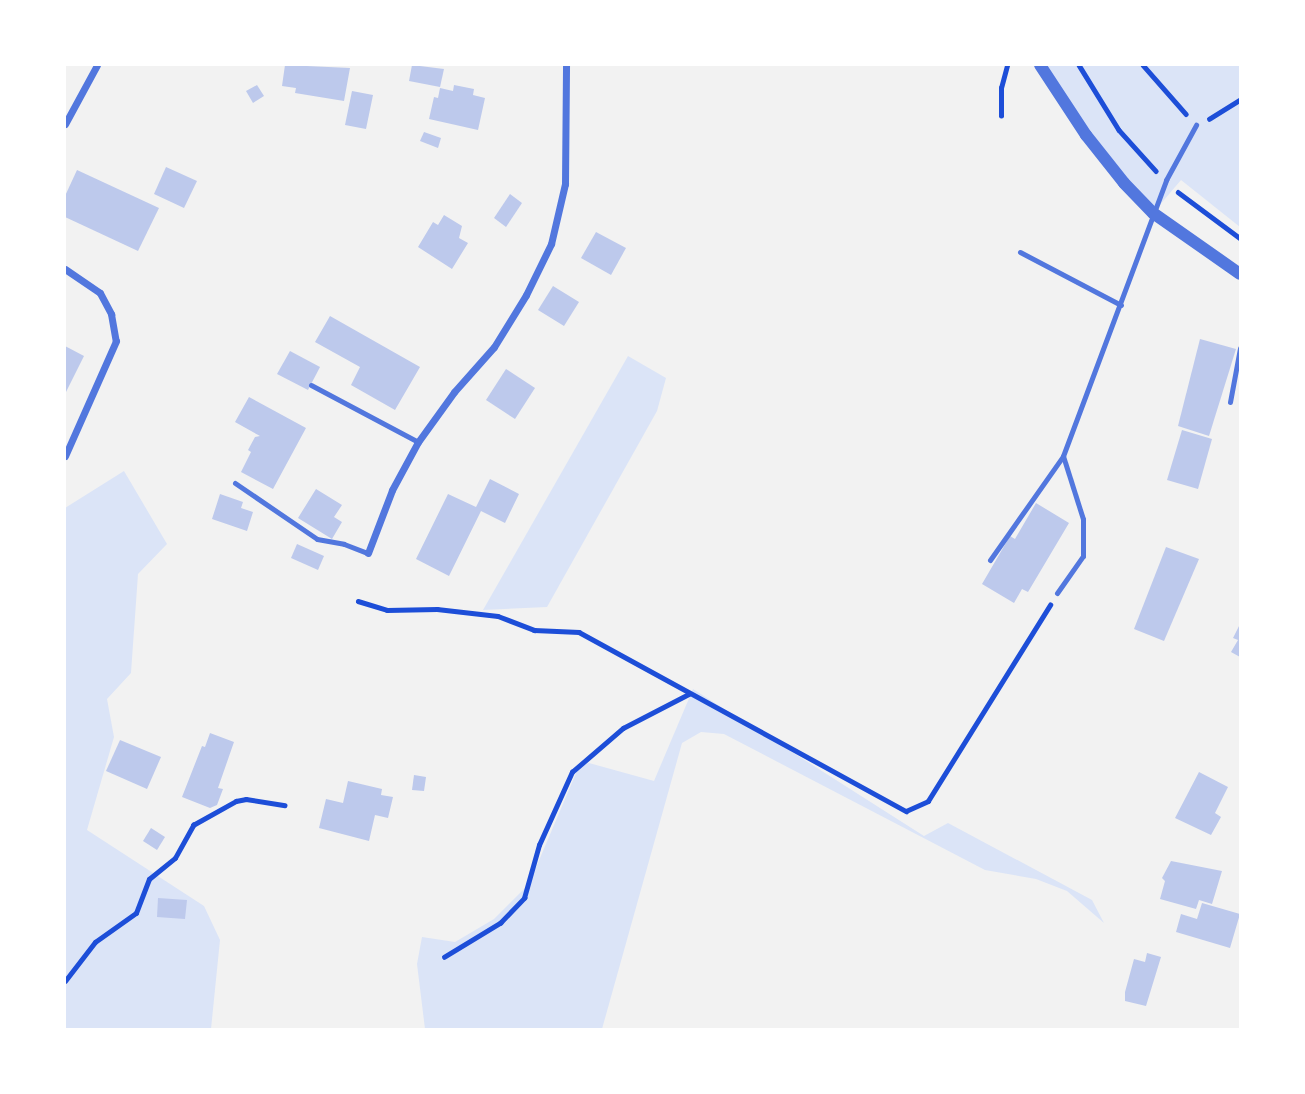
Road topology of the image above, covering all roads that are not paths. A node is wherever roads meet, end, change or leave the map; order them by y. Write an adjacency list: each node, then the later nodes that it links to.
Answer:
1 (97, 65): 4 (street)
2 (566, 65): 14 (street)
3 (1040, 65): 6 (street)
4 (65, 124)
5 (1196, 125): 6 (lane)
6 (1153, 213): 9 (street); 10 (lane)
7 (1020, 252): 10 (lane)
8 (65, 269): 15 (street)
9 (1240, 274)
10 (1121, 306): 16 (lane)
11 (1240, 348): 13 (lane)
12 (311, 386): 14 (lane)
13 (1230, 402)
14 (418, 442): 18 (street)
15 (65, 456)
16 (1063, 456): 19 (lane); 20 (lane)
17 (235, 484): 18 (lane)
18 (368, 553)
19 (990, 560)
20 (1057, 593)

